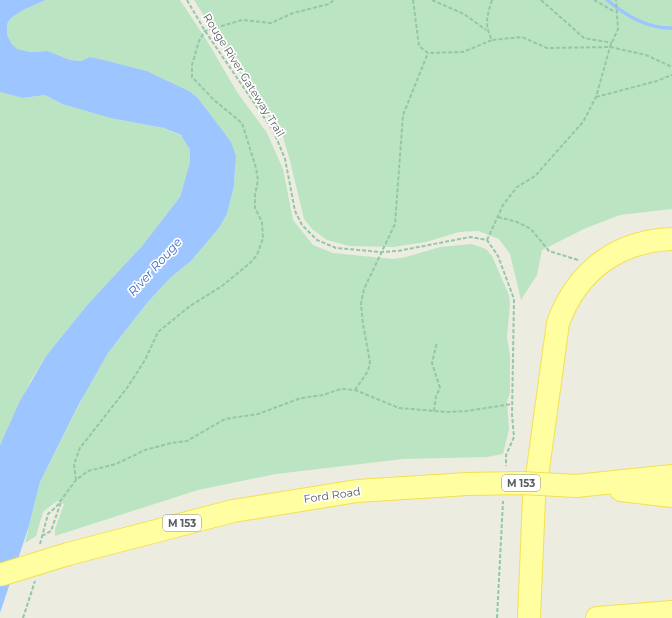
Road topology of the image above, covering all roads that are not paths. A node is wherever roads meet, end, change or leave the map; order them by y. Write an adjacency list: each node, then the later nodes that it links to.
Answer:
1 (672, 239): 7 (main road)
2 (672, 476): 3 (main road)
3 (576, 486): 4 (main road, Ford Road / M 153); 5 (main road, Ford Road / M 153, bridge)
4 (672, 496)
5 (0, 575)
6 (672, 612): 8 (main road)
7 (529, 618)
8 (597, 618)

